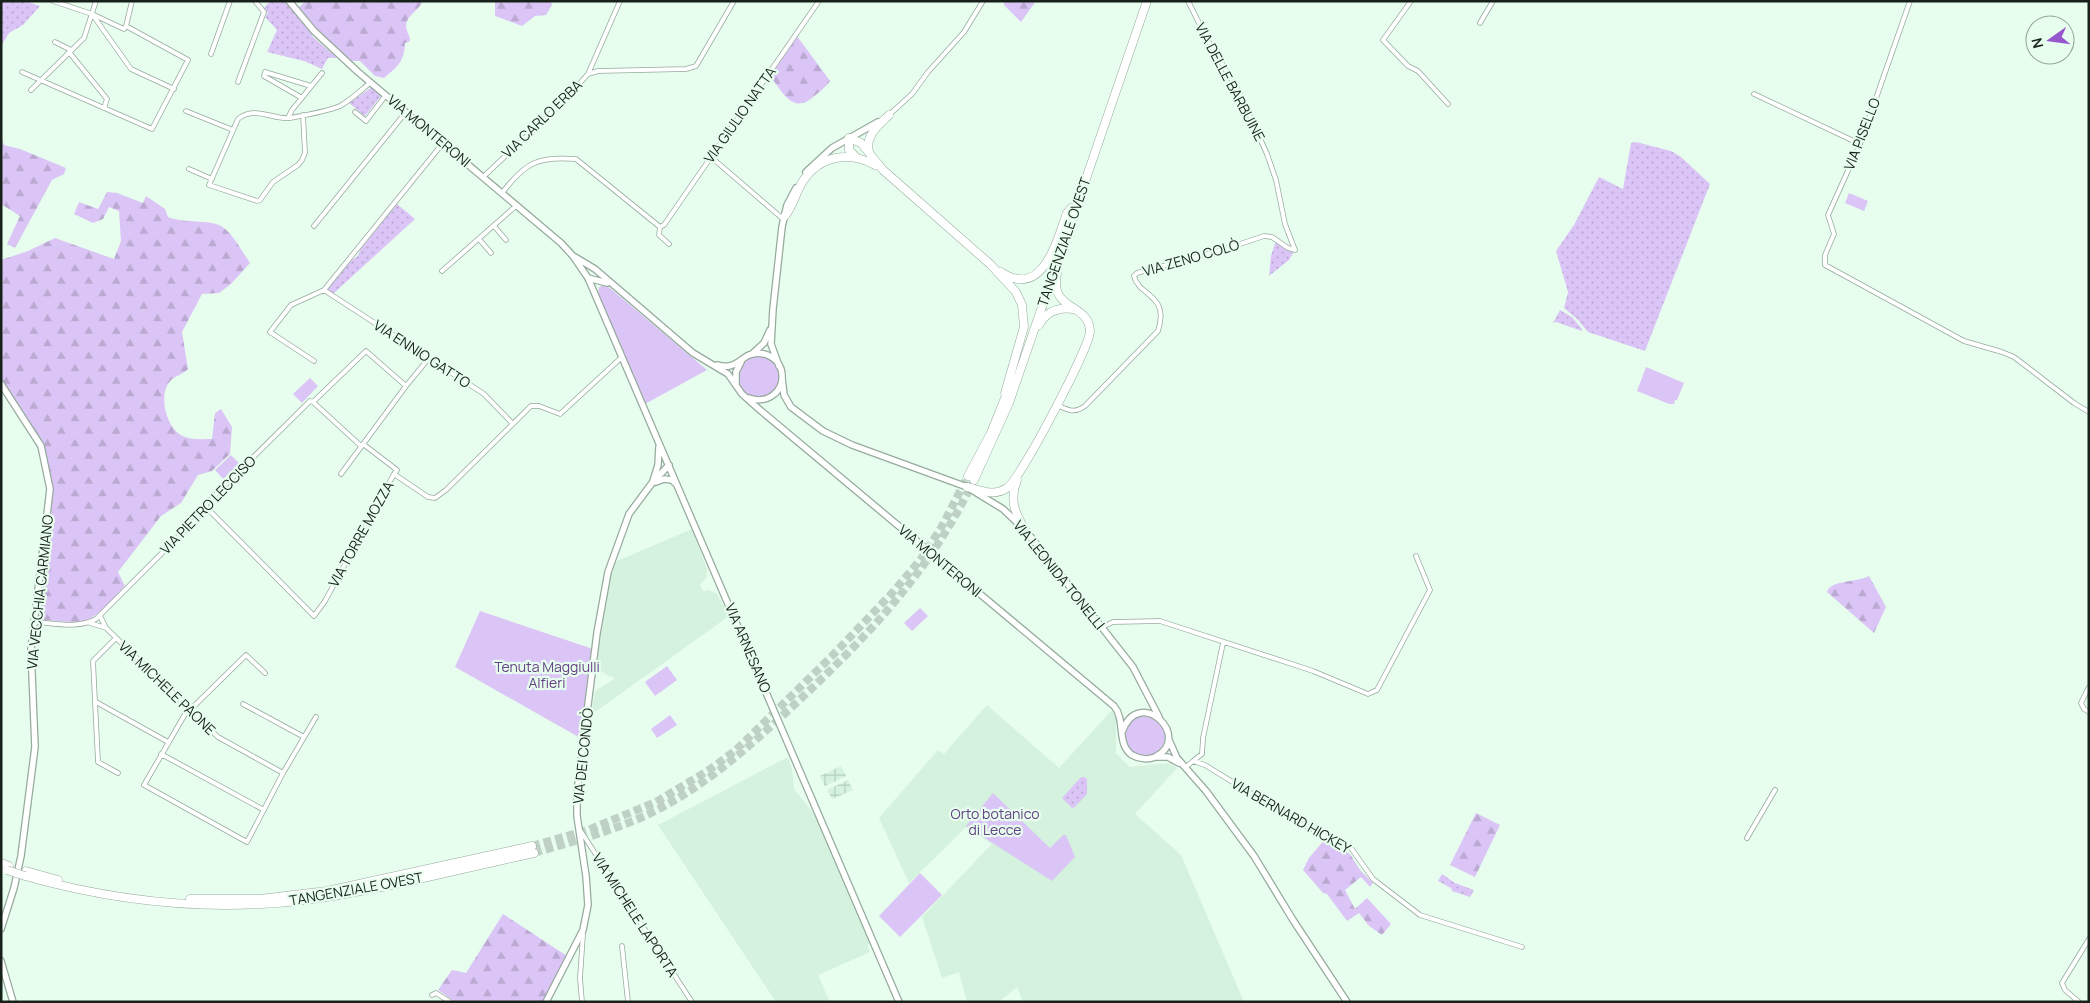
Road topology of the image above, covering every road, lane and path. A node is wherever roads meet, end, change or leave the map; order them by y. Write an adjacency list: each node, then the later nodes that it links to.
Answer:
1 (53, 1): 17 (street)
2 (96, 1): 17 (street)
3 (132, 1): 19 (street)
4 (230, 1): 22 (street)
5 (255, 1): 27 (street)
6 (289, 1): 28 (main road, VIA MONTERONI)
7 (620, 1): 25 (street, VIA CARLO ERBA)
8 (734, 1): 25 (street)
9 (819, 1): 49 (street, VIA GIULIO NATTA)
10 (983, 1): 41 (street)
11 (1142, 1): 56 (highway, TANGENZIALE OVEST)
12 (1147, 1): 56 (highway, TANGENZIALE OVEST)
13 (1188, 1): 64 (street, VIA DELLE BARBUINE)
14 (1412, 1): 35 (street)
15 (1493, 1): 18 (street)
16 (1910, 1): 46 (street, VIA PISELLO)
17 (92, 14): 19 (street); 21 (street); 30 (street)
18 (1480, 22)
19 (126, 26): 30 (street)
20 (55, 42): 21 (street)
21 (70, 51): 26 (street); 36 (street)
22 (211, 54)
23 (22, 72): 26 (street)
24 (322, 73): 29 (street)
25 (588, 74): 52 (street, VIA CARLO ERBA)
26 (41, 80): 31 (street); 36 (street)
27 (238, 82)
28 (371, 82): 33 (main road, VIA MONTERONI); 40 (street)
29 (311, 86): 34 (street); 34 (street)
30 (174, 89): 36 (street)
31 (32, 90)
32 (1754, 94): 46 (street)
33 (386, 95): 38 (street); 39 (main road, VIA MONTERONI)
34 (302, 98): 42 (street)
35 (1448, 104)
36 (104, 108)
37 (186, 111): 43 (street)
38 (355, 112)
39 (406, 112): 45 (main road, VIA MONTERONI); 58 (street)
40 (303, 115): 42 (street); 53 (street)
41 (889, 115): 44 (main road); 48 (highway)
42 (288, 118): 43 (street)
43 (233, 130): 53 (street)
44 (849, 138): 47 (highway); 48 (highway); 57 (main road)
45 (443, 143): 52 (main road, VIA MONTERONI); 72 (street)
46 (1860, 144): 92 (street, VIA PISELLO)
47 (855, 156): 51 (highway); 57 (highway)
48 (870, 156): 51 (highway)
49 (711, 157): 57 (street); 60 (street, VIA GIULIO NATTA)
50 (189, 169): 53 (street)
51 (883, 170): 67 (highway)
52 (482, 177): 54 (main road, VIA MONTERONI)
53 (212, 179)
54 (502, 193): 55 (main road, VIA MONTERONI); 60 (street)
55 (517, 205): 59 (street); 66 (main road, VIA MONTERONI)
56 (1072, 211): 67 (highway); 74 (highway); 83 (highway, TANGENZIALE OVEST); 89 (highway, TANGENZIALE OVEST)
57 (784, 218): 75 (main road)
58 (314, 226)
59 (494, 226): 61 (street); 62 (street)
60 (660, 227): 63 (street)
61 (478, 239): 65 (street); 68 (street)
62 (506, 240)
63 (669, 244)
64 (1295, 250): 91 (street, VIA ZENO COLÒ)
65 (491, 253)
66 (573, 256): 69 (main road, VIA MONTERONI); 70 (main road, VIA MONTERONI)
67 (990, 264): 89 (highway)
68 (442, 271)
69 (600, 273): 70 (main road); 71 (main road, VIA MONTERONI)
70 (588, 278): 71 (main road, VIA MONTERONI); 73 (main road, VIA MONTERONI)
71 (610, 284): 73 (main road); 81 (main road, VIA MONTERONI)
72 (324, 290): 77 (street, VIA ENNIO GATTO); 80 (street)
73 (596, 294): 78 (main road, VIA ARNESANO)
74 (1074, 309): 83 (highway); 91 (highway)
75 (772, 320): 76 (main road); 82 (main road)
76 (750, 355): 79 (main road); 82 (main road)
77 (429, 358): 87 (street); 93 (street, VIA ENNIO GATTO)
78 (622, 358): 93 (street, VIA TORRE MOZZA); 94 (main road, VIA ARNESANO)
79 (742, 360): 81 (main road); 86 (main road)
80 (314, 361)
81 (710, 364): 86 (main road, VIA MONTERONI)
82 (779, 366): 84 (main road)
83 (1020, 371): 89 (highway, TANGENZIALE OVEST)
84 (782, 378): 88 (main road); 102 (main road, VIA LEONIDA TONELLI)
85 (1, 384): 107 (main road, VIA VECCHIA CARMIANO)
86 (736, 384): 88 (main road, VIA MONTERONI)
87 (406, 386): 90 (street, VIA PIETRO LECCISO); 95 (street)
88 (746, 396): 121 (main road, VIA MONTERONI)
89 (1004, 400)
90 (312, 402): 95 (street); 103 (street, VIA PIETRO LECCISO)
91 (1057, 405): 99 (highway)
92 (2089, 412)
93 (513, 424): 98 (street, VIA TORRE MOZZA)
94 (658, 441): 96 (main road, VIA ARNESANO); 100 (main road, VIA DEI CONDÒ)
95 (362, 445): 97 (street); 98 (street)
96 (669, 465): 100 (main road, VIA DEI CONDÒ); 101 (main road, VIA ARNESANO)
97 (341, 474)
98 (394, 474): 103 (street, VIA TORRE MOZZA)
99 (1019, 474): 102 (highway); 104 (highway)
100 (652, 484): 101 (main road); 133 (main road, VIA DEI CONDÒ)
101 (678, 485): 150 (main road, VIA ARNESANO)
102 (967, 486): 104 (main road, VIA LEONIDA TONELLI)
103 (206, 508): 106 (street, VIA PIETRO LECCISO)
104 (1026, 531): 109 (main road, VIA LEONIDA TONELLI)
105 (1416, 556): 112 (street)
106 (100, 616): 108 (street, VIA PIETRO LECCISO); 110 (street, VIA MICHELE PAONE)
107 (35, 622): 108 (street, VIA PIETRO LECCISO); 137 (main road, VIA VECCHIA CARMIANO)
108 (90, 622): 110 (street, VIA MICHELE PAONE)
109 (1102, 627): 112 (street); 120 (main road, VIA LEONIDA TONELLI)
110 (106, 628): 111 (street, VIA MICHELE PAONE)
111 (116, 638): 115 (street); 117 (street, VIA MICHELE PAONE)
112 (1223, 643): 127 (street)
113 (265, 673): 117 (street)
114 (2089, 687): 118 (street)
115 (96, 702): 124 (street); 129 (street)
116 (243, 704): 123 (street)
117 (188, 709): 124 (street); 130 (street, VIA MICHELE PAONE)
118 (2089, 712)
119 (316, 717): 123 (street)
120 (1159, 717): 121 (main road); 122 (main road)
121 (1122, 732): 126 (main road, VIA MONTERONI)
122 (1168, 736): 126 (main road); 128 (main road)
123 (304, 737): 130 (street)
124 (168, 742): 125 (street)
125 (162, 754): 132 (street); 132 (street)
126 (1150, 758): 128 (main road)
127 (1193, 761): 128 (street); 141 (street, VIA BERNARD HICKEY)
128 (1184, 767): 151 (main road)
129 (118, 773)
130 (283, 773): 132 (street)
131 (1775, 790): 134 (street)
132 (264, 810)
133 (579, 828): 138 (main road, VIA DEI CONDÒ); 149 (street, VIA MICHELE LAPORTA)
134 (1747, 838)
135 (533, 849): 136 (highway, TANGENZIALE OVEST)
136 (5, 867)
137 (1, 929)
138 (583, 930): 146 (main road, VIA DEI CONDÒ); 147 (street)
139 (2089, 939): 152 (street)
140 (622, 946): 148 (street)
141 (1522, 947)
142 (1, 961): 144 (main road)
143 (432, 995): 145 (street)
144 (13, 1002)
145 (450, 1002)
146 (546, 1002)
147 (582, 1002)
148 (628, 1002)
149 (692, 1002)
150 (899, 1002)
151 (1347, 1002)
152 (2079, 1002)

